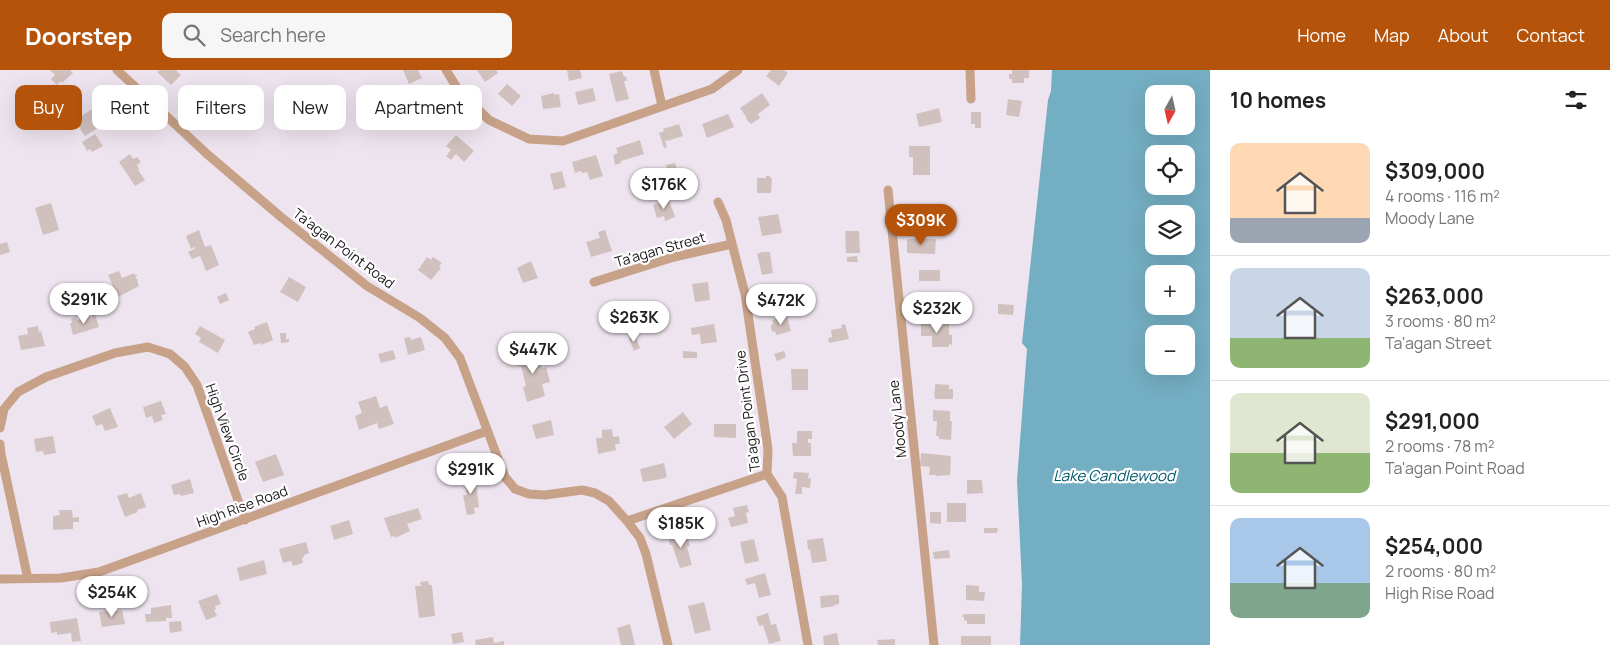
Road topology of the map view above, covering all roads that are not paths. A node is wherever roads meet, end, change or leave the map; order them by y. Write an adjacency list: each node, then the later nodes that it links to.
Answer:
1 (117, 70): 13 (street, Ta'agan Point Road)
2 (446, 70): 7 (street)
3 (654, 70): 7 (street)
4 (738, 70): 7 (street)
5 (970, 70): 6 (street)
6 (971, 99)
7 (662, 106)
8 (888, 190): 22 (street, Moody Lane)
9 (718, 202): 10 (street, Ta'agan Point Drive)
10 (732, 244): 11 (street, Ta'agan Street); 15 (street, Ta'agan Point Drive)
11 (594, 282)
12 (0, 428): 16 (street, High View Circle)
13 (487, 431): 16 (street, High Rise Road); 17 (street, Ta'agan Point Road)
14 (0, 444): 19 (street)
15 (767, 474): 17 (street); 21 (street, Ta'agan Point Drive)
16 (245, 520): 19 (street, High Rise Road)
17 (627, 520): 20 (street, Ta'agan Point Road)
18 (0, 578): 19 (street, High Rise Road)
19 (28, 578)
20 (668, 645)
21 (808, 645)
22 (934, 645)

